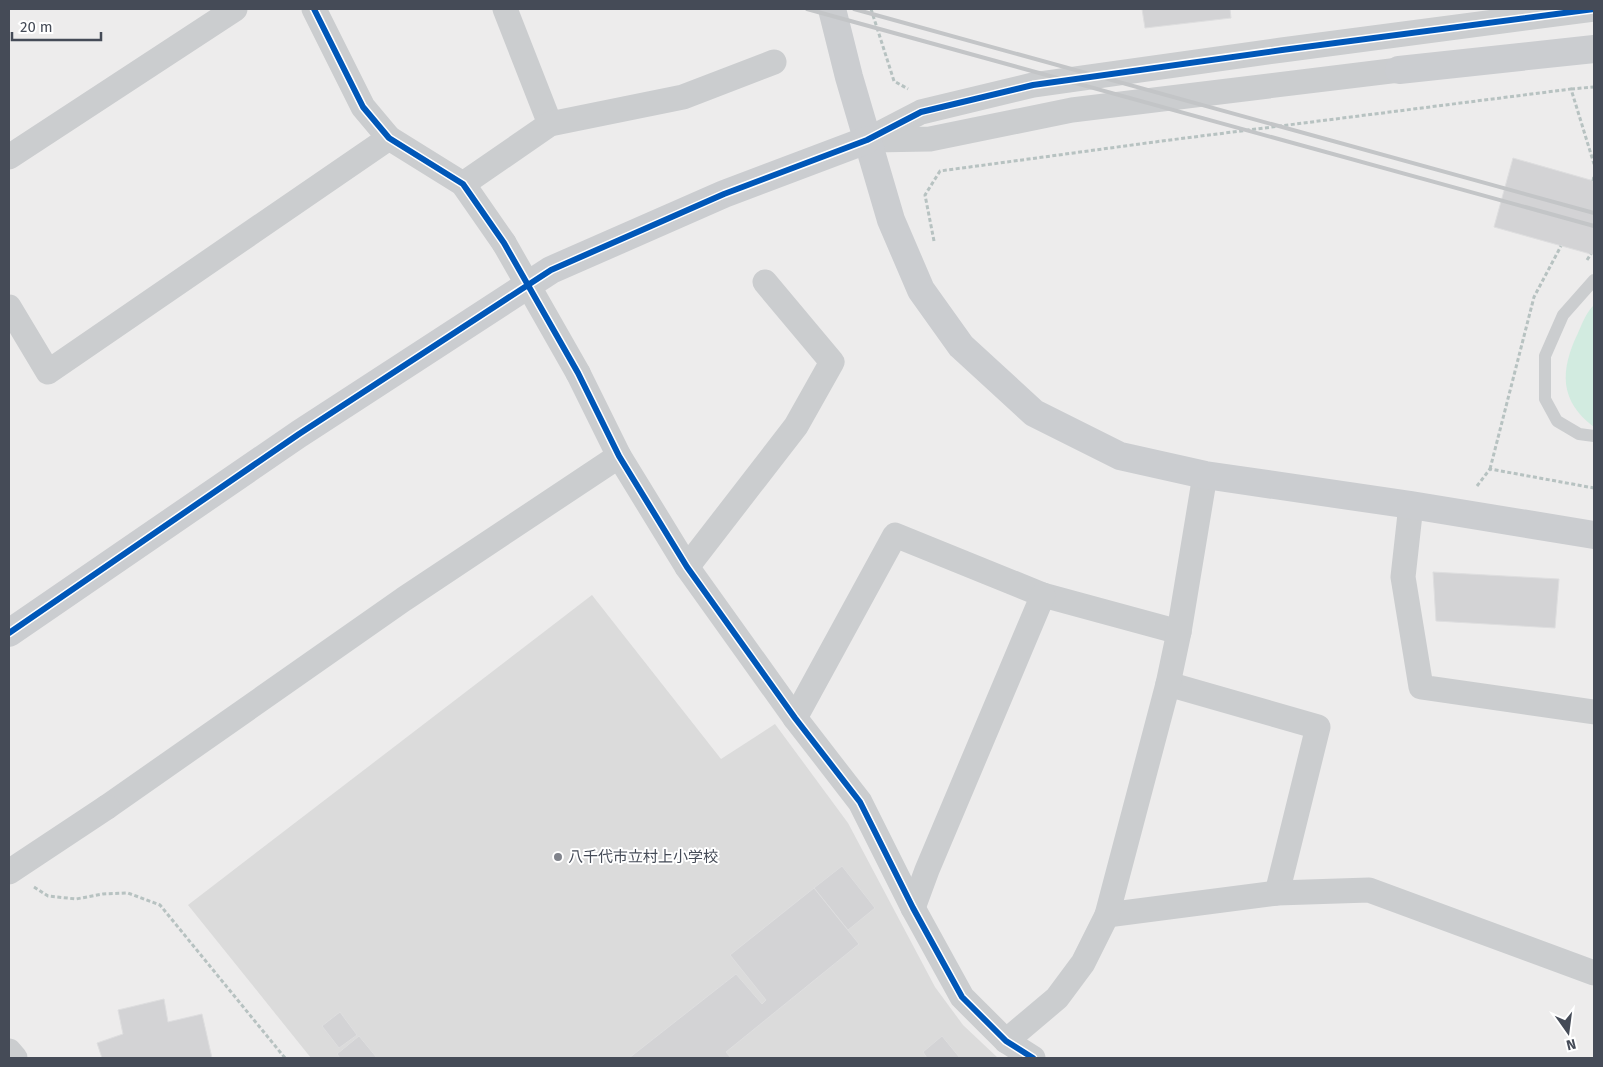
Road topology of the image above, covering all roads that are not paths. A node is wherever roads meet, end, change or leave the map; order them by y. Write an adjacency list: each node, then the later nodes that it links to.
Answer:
1 (314, 9): 10 (street)
2 (505, 9): 9 (street)
3 (832, 9): 11 (street)
4 (1594, 9): 11 (street)
5 (223, 12): 12 (street)
6 (1594, 50): 8 (street)
7 (774, 62): 9 (street)
8 (1399, 70): 11 (street)
9 (550, 124): 13 (street)
10 (390, 138): 13 (street); 16 (street)
11 (867, 140): 19 (street); 25 (street)
12 (9, 158)
13 (463, 184): 18 (street, bridge)
14 (1594, 280): 17 (lane)
15 (765, 282): 22 (street)
16 (9, 307)
17 (1594, 436)
18 (619, 456): 22 (street); 29 (street, bridge)
19 (1205, 475): 20 (street); 24 (street)
20 (1411, 505): 21 (street); 27 (street)
21 (1594, 535)
22 (687, 567): 28 (street)
23 (1043, 595): 24 (street); 28 (street); 31 (street)
24 (1179, 632): 26 (street)
25 (9, 633)
26 (1168, 684): 30 (street); 32 (street)
27 (1594, 712)
28 (795, 718): 31 (street)
29 (19, 878)
30 (1277, 893): 32 (street); 33 (street)
31 (913, 908): 34 (street)
32 (1107, 915): 34 (street)
33 (1594, 973)
34 (1006, 1041): 37 (street)
35 (9, 1050): 36 (street)
36 (14, 1058)
37 (1033, 1058)

